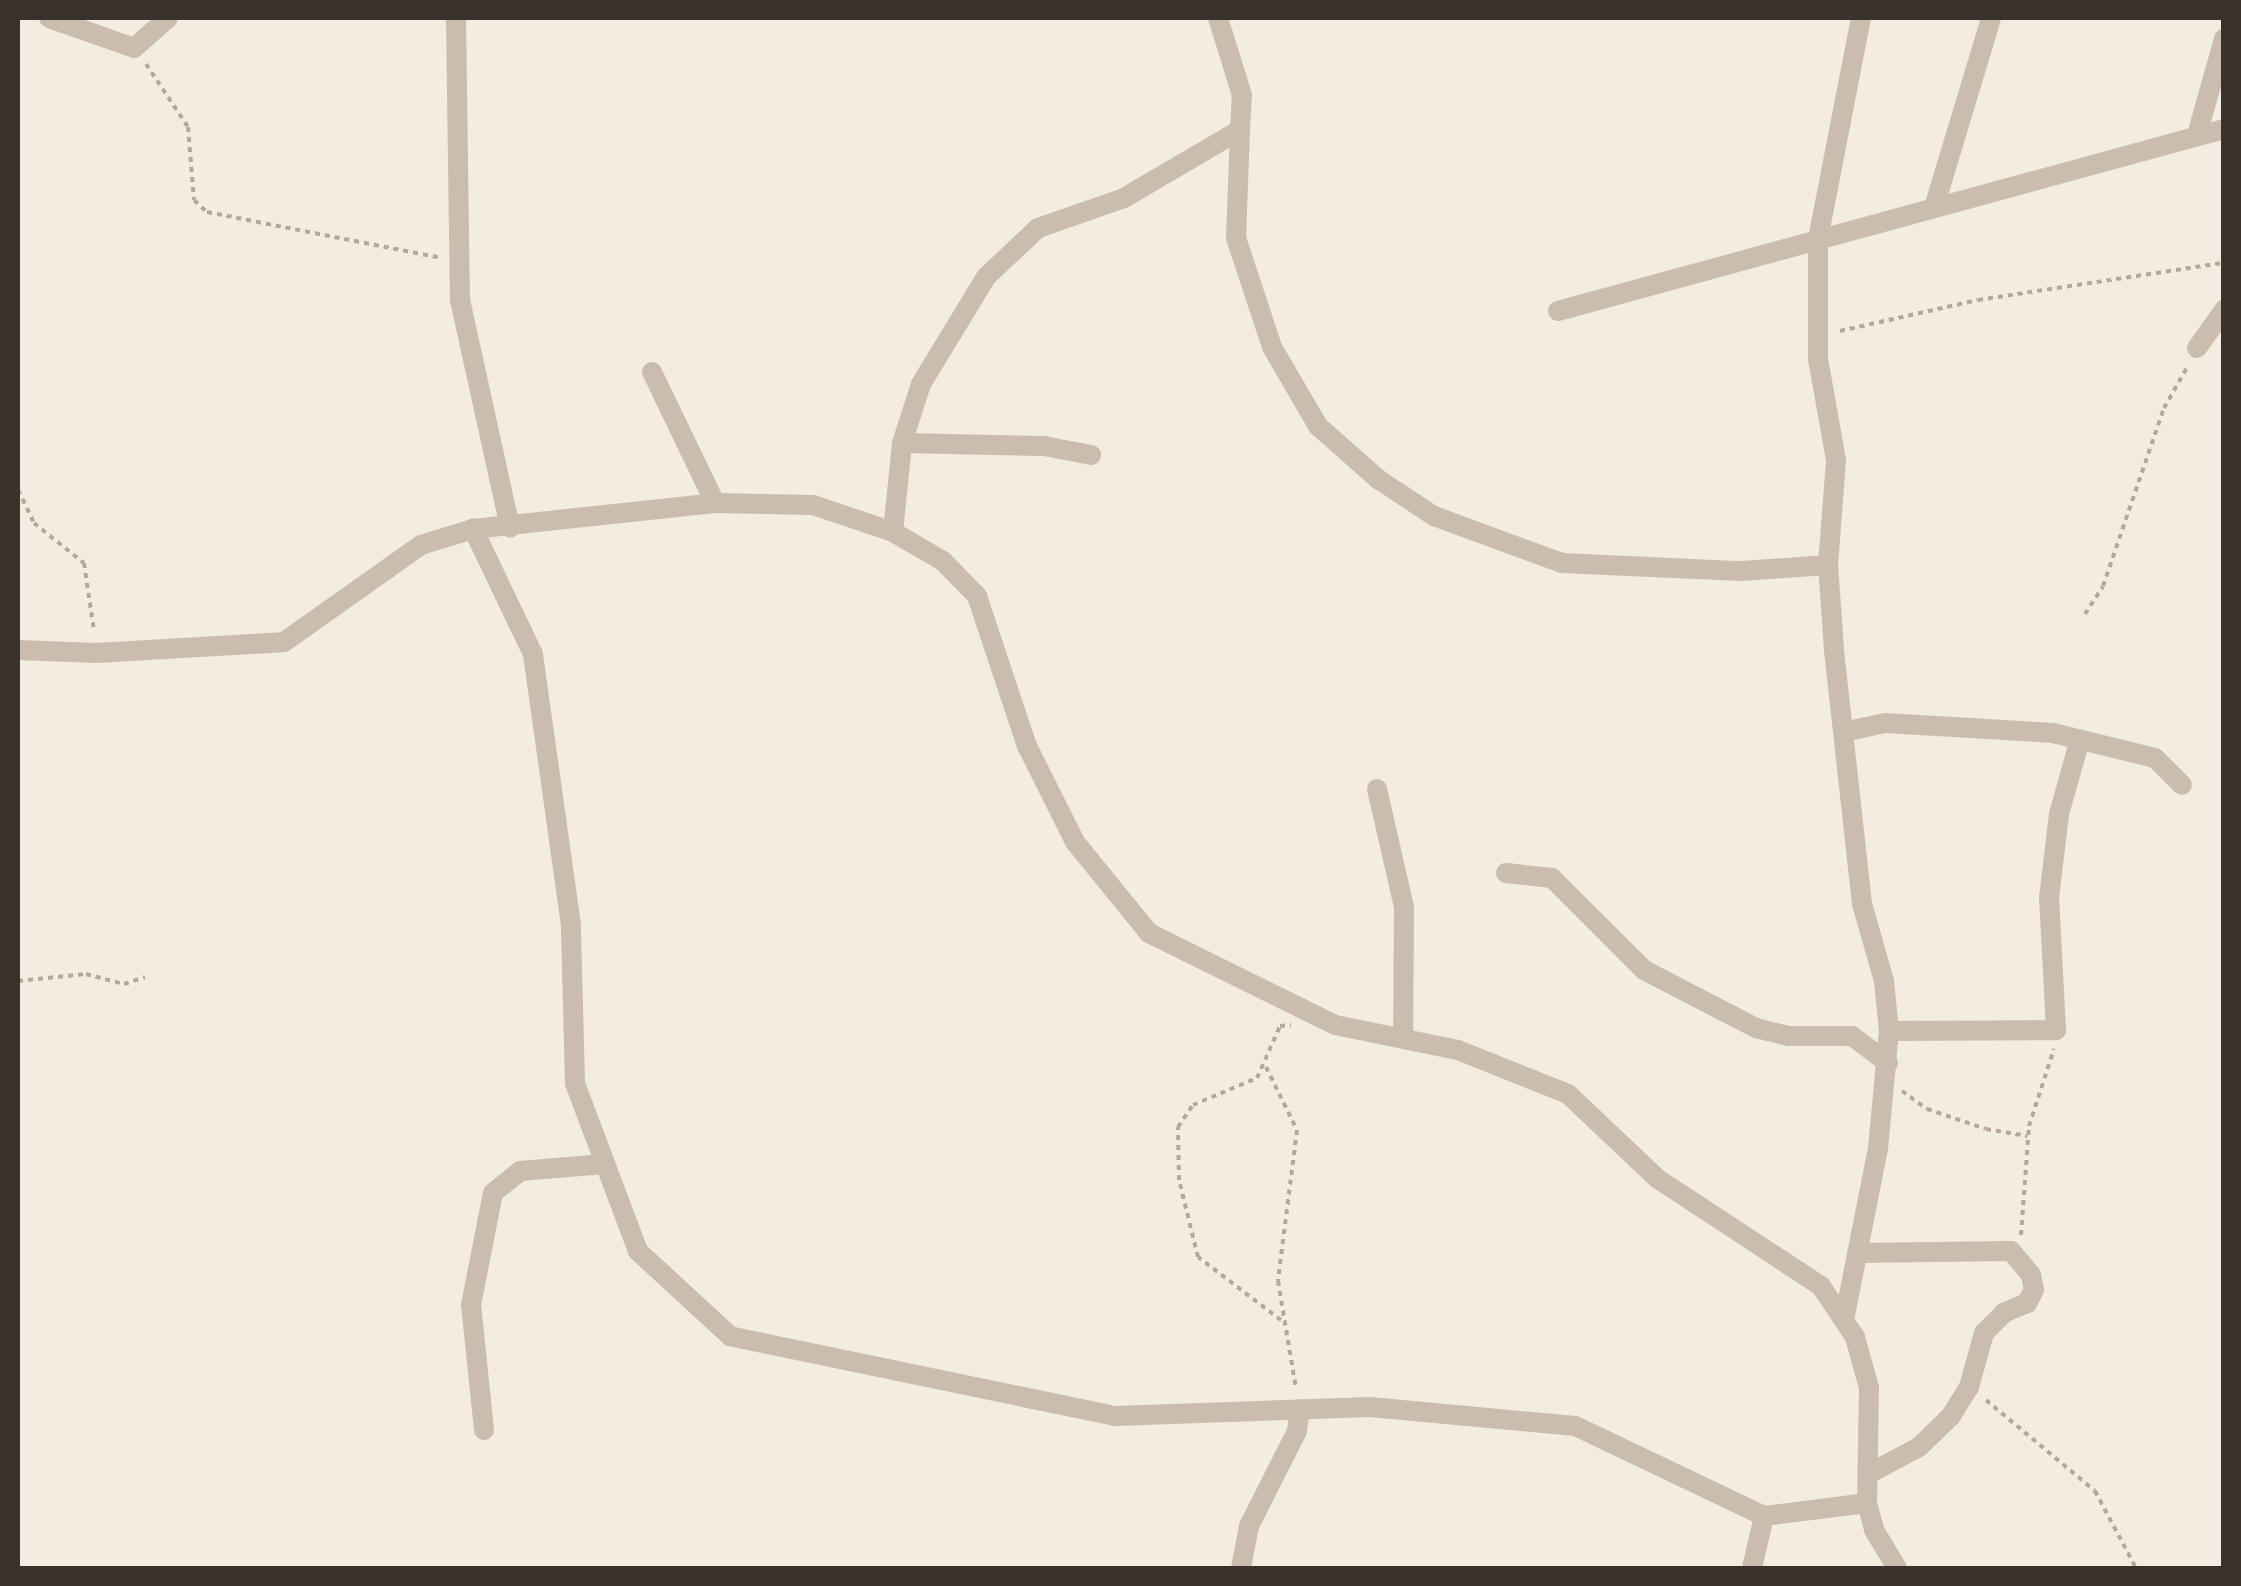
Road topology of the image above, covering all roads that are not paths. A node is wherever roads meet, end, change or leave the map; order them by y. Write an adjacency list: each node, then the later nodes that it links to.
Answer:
1 (49, 18): 2 (street)
2 (168, 18)
3 (456, 18): 20 (street)
4 (1218, 18): 9 (street)
5 (1861, 18): 12 (street)
6 (1991, 18): 11 (street)
7 (2224, 40): 10 (street)
8 (2224, 128): 10 (street)
9 (1240, 130): 17 (street); 23 (street)
10 (2196, 135): 11 (street)
11 (1935, 204): 12 (street)
12 (1818, 238): 14 (street); 23 (street)
13 (2224, 310): 15 (street)
14 (1558, 311)
15 (2197, 348)
16 (652, 372): 19 (street)
17 (902, 443): 18 (street); 22 (street)
18 (1091, 455)
19 (715, 503): 20 (street); 22 (street)
20 (510, 528): 21 (street)
21 (473, 529): 24 (street); 33 (street)
22 (893, 532): 31 (street)
23 (1828, 565): 25 (street)
24 (18, 650)
25 (1842, 732): 26 (street); 30 (street)
26 (2079, 743): 27 (street); 30 (street)
27 (2182, 786)
28 (1377, 788): 31 (street)
29 (1506, 873): 32 (street)
30 (1889, 1031): 32 (street)
31 (1403, 1039): 35 (street)
32 (1888, 1069): 34 (street)
33 (605, 1164): 36 (street); 37 (street)
34 (1857, 1253): 35 (street); 38 (street)
35 (1845, 1315): 38 (street)
36 (1297, 1409): 40 (street); 41 (street)
37 (484, 1430)
38 (1870, 1473): 39 (street)
39 (1868, 1503): 40 (street); 43 (street)
40 (1764, 1516): 42 (street)
41 (1242, 1568)
42 (1752, 1568)
43 (1897, 1568)

